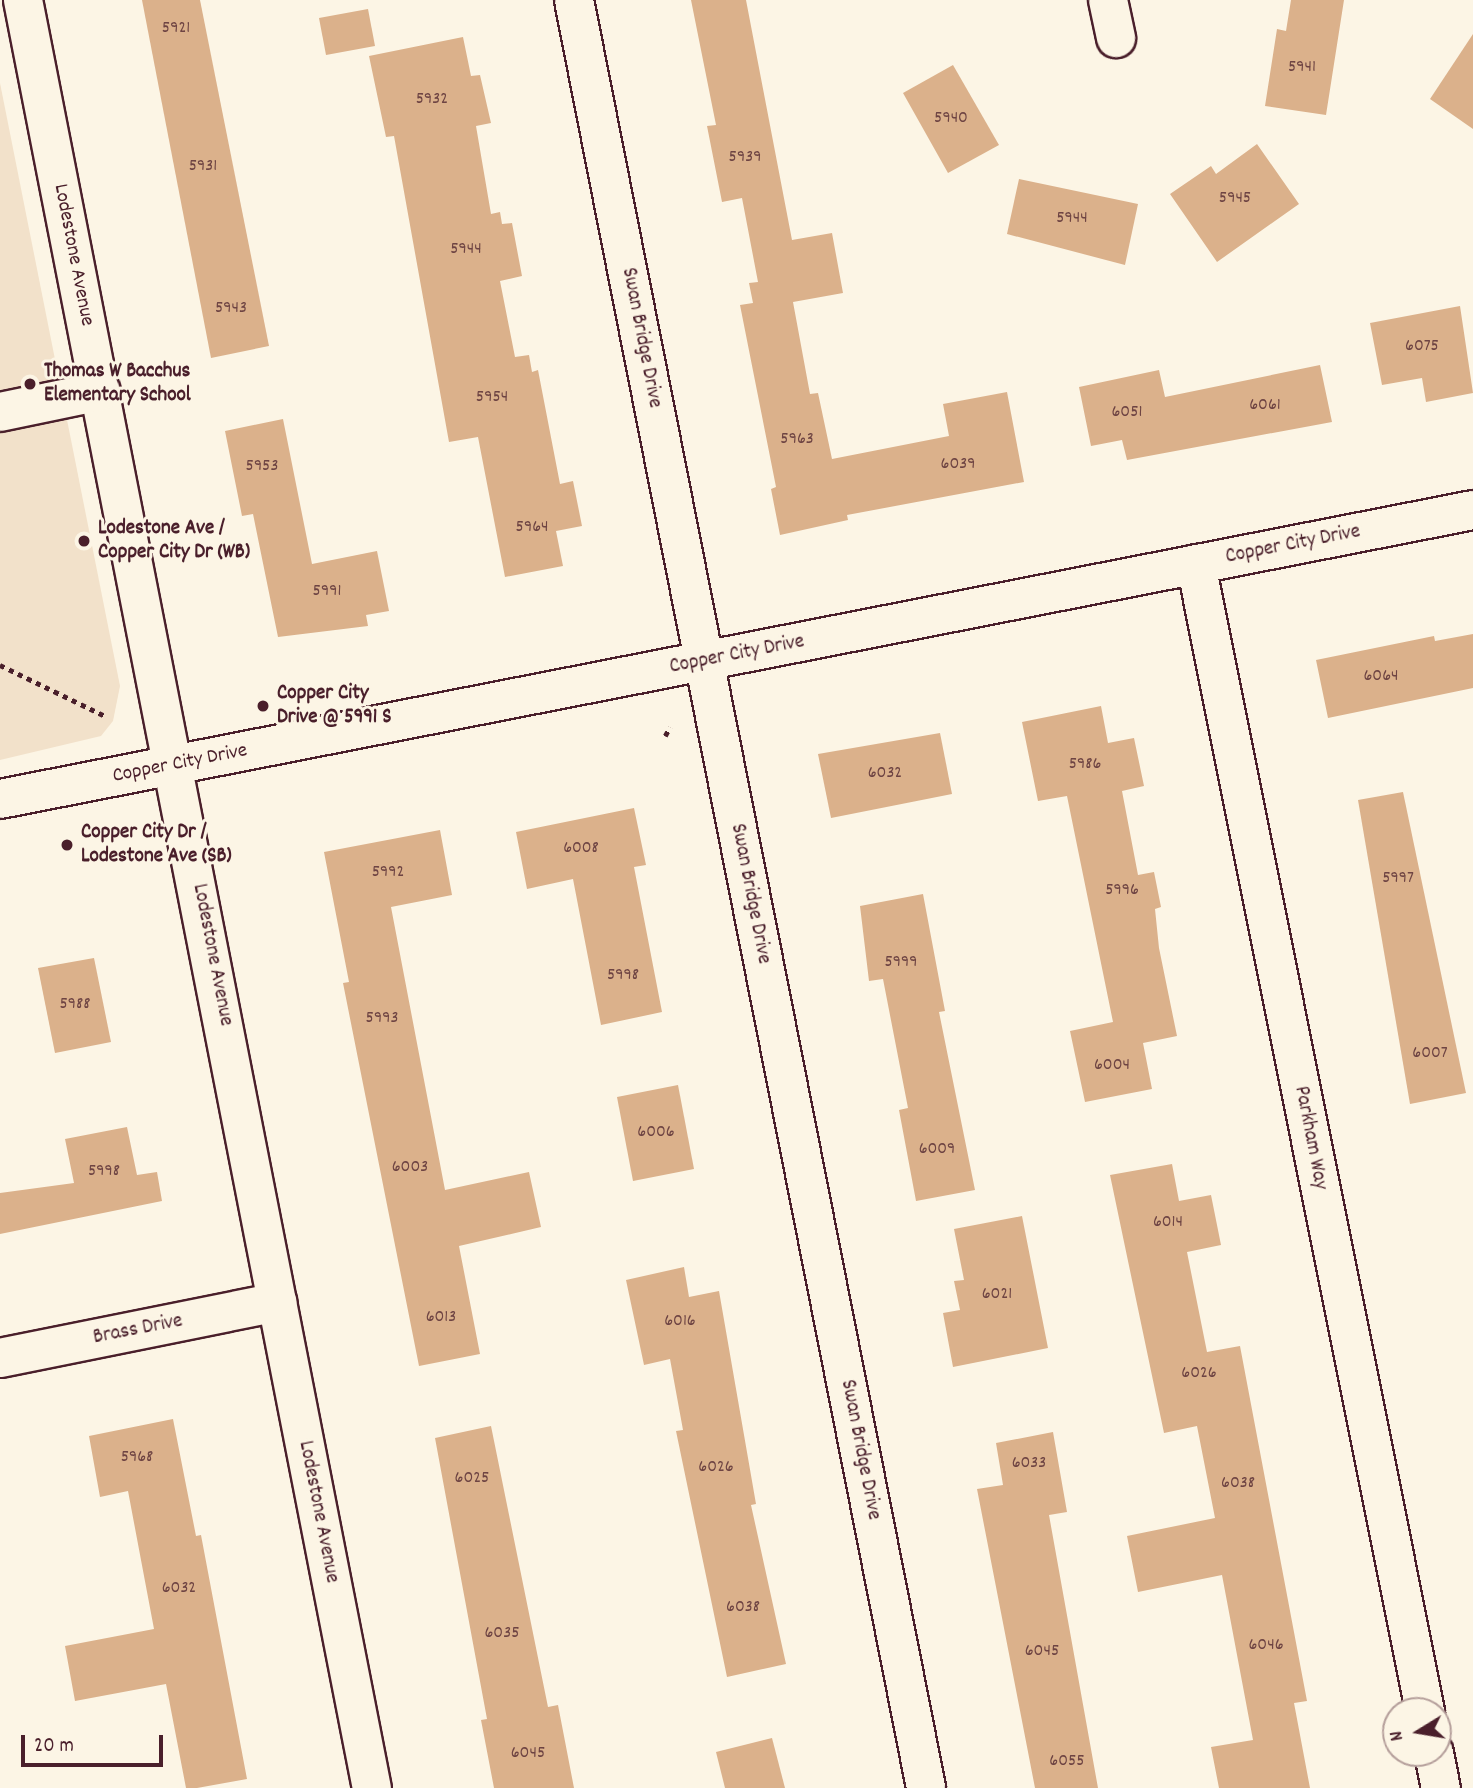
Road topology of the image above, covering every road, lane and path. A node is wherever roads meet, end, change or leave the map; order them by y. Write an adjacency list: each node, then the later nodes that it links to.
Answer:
1 (23, 0): 5 (street, Lodestone Avenue)
2 (574, 0): 9 (street, Swan Bridge Drive)
3 (1108, 0): 4 (street)
4 (1116, 38)
5 (101, 391): 6 (street); 14 (street, Lodestone Avenue)
6 (0, 412)
7 (1473, 510): 8 (street, Copper City Drive)
8 (1196, 564): 9 (street, Copper City Drive); 18 (street, Parkham Way)
9 (704, 661): 14 (street, Copper City Drive); 21 (street, Swan Bridge Drive)
10 (0, 665): 11 (path)
11 (105, 716)
12 (670, 727): 13 (path)
13 (665, 736)
14 (176, 765): 15 (street, Copper City Drive); 16 (street, Lodestone Avenue)
15 (0, 799)
16 (277, 1302): 17 (street, Brass Drive); 20 (street, Lodestone Avenue)
17 (0, 1358)
18 (1422, 1697)
19 (1437, 1767): 22 (street)
20 (372, 1788)
21 (926, 1788)
22 (1441, 1788)

